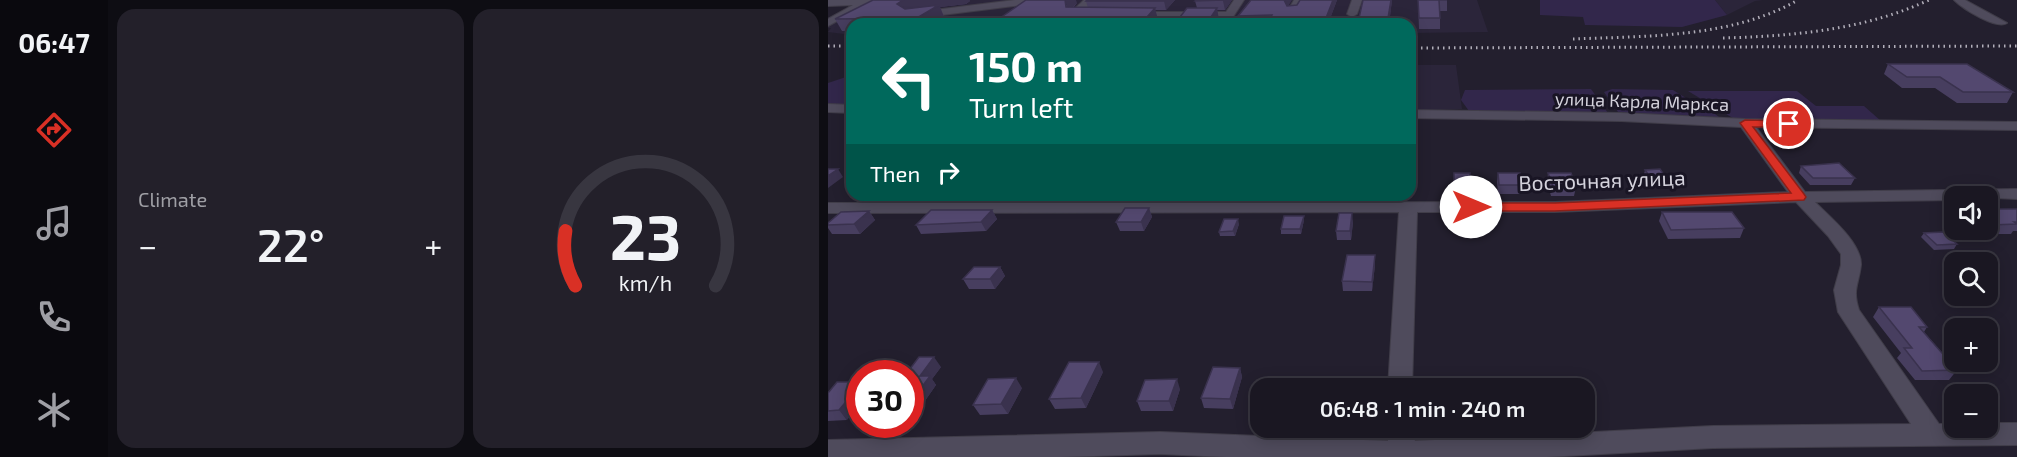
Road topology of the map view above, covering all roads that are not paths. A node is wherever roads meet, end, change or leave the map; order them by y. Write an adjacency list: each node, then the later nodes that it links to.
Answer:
1 (1038, 0): 12 (street)
2 (1090, 0): 13 (street)
3 (1239, 0): 11 (street)
4 (1299, 0): 9 (street)
5 (1357, 0): 10 (street)
6 (1959, 0): 15 (street)
7 (869, 1): 8 (street); 14 (street)
8 (828, 3)
9 (1292, 12)
10 (1352, 14)
11 (1122, 15)
12 (910, 16)
13 (1100, 16)
14 (828, 22)
15 (2002, 23)
16 (828, 108): 17 (street)
17 (846, 109)
18 (1416, 114): 19 (street, улица Карла Маркса)
19 (1745, 123): 20 (street, улица Карла Маркса); 22 (street)
20 (2017, 126)
21 (2017, 194): 22 (street, Восточная улица)
22 (1800, 197): 26 (street, Восточная улица); 29 (street)
23 (909, 201): 25 (street)
24 (828, 207): 25 (street, Восточная улица)
25 (900, 208): 26 (street, Восточная улица)
26 (1408, 208): 27 (street)
27 (1400, 378)
28 (2017, 434): 29 (street)
29 (1932, 435): 32 (street)
30 (1400, 438): 32 (street)
31 (828, 452): 32 (street)
32 (1408, 455)

